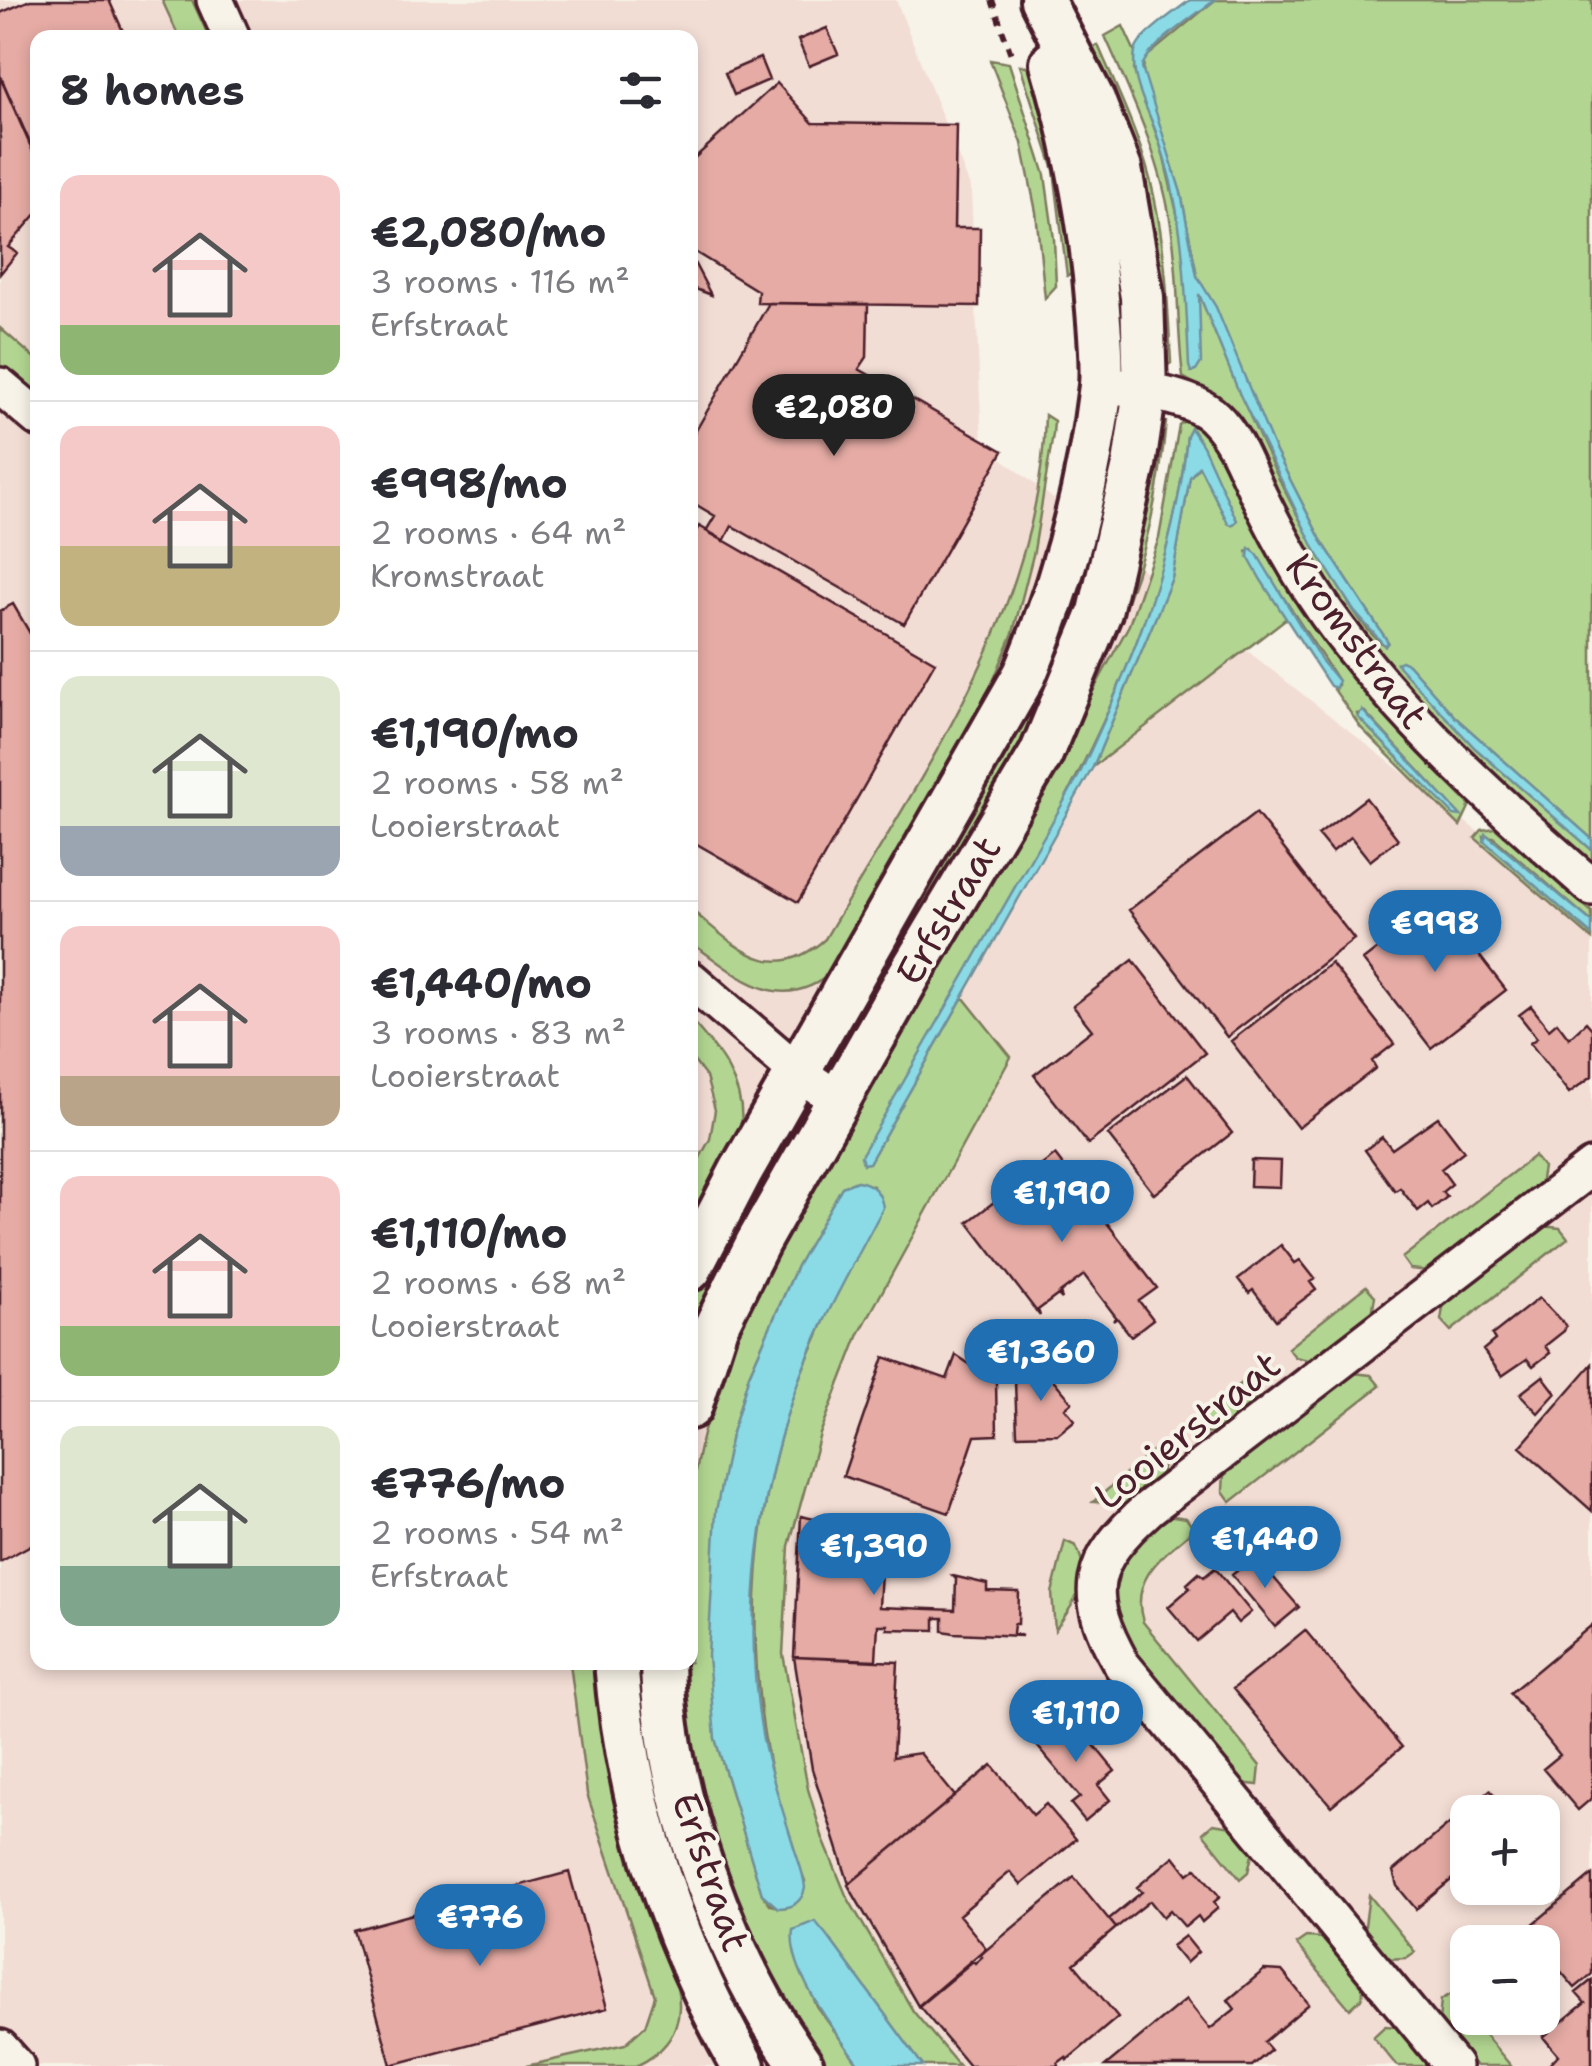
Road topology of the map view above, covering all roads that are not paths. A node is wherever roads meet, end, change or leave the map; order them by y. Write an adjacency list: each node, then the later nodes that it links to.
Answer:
1 (215, 0): 4 (street)
2 (1034, 0): 5 (street)
3 (1042, 0): 7 (street)
4 (228, 30)
5 (1101, 384): 7 (street, Kromstraat); 11 (street, Erfstraat)
6 (0, 386): 8 (street)
7 (1144, 390): 9 (street, Kromstraat); 12 (street, Erfstraat)
8 (30, 411)
9 (1592, 887)
10 (698, 987): 11 (street)
11 (799, 1074): 12 (street); 14 (street, Erfstraat)
12 (838, 1099): 15 (street, Erfstraat)
13 (1592, 1167): 23 (street, Looierstraat)
14 (698, 1253)
15 (698, 1382)
16 (617, 1670): 22 (street, Erfstraat)
17 (663, 1670): 19 (street, Erfstraat)
18 (0, 2048): 20 (street)
19 (791, 2051): 22 (street)
20 (16, 2066)
21 (729, 2066): 22 (street)
22 (743, 2066)
23 (1453, 2066)

